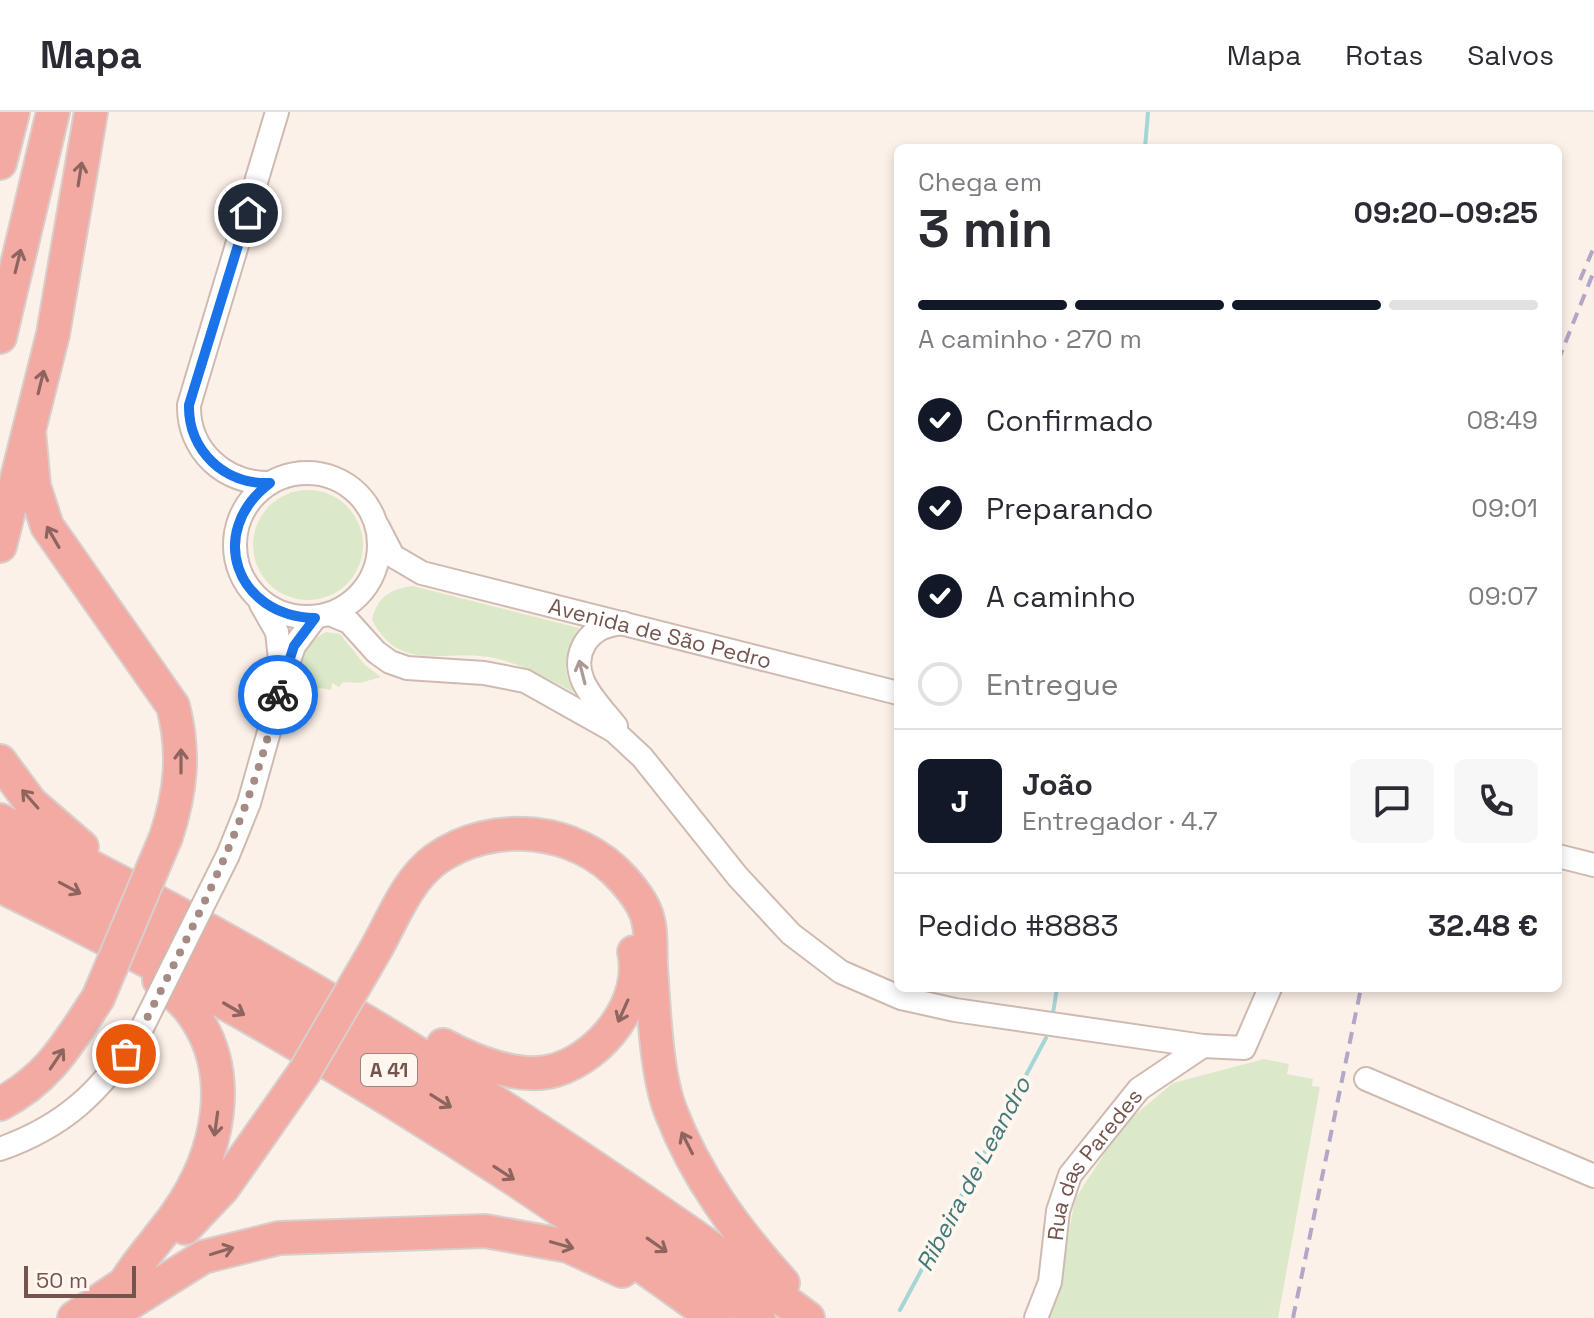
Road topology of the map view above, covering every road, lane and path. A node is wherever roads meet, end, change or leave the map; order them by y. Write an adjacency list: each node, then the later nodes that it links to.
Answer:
1 (13, 112): 5 (highway)
2 (53, 112): 6 (highway, one-way to 2)
3 (91, 112): 7 (highway, one-way to 3)
4 (277, 112): 8 (street)
5 (0, 163)
6 (0, 337)
7 (29, 431): 12 (highway); 36 (highway, one-way to 7, bridge)
8 (227, 473): 9 (street); 10 (street)
9 (270, 483): 10 (street); 11 (street)
10 (238, 524): 15 (street)
11 (378, 527): 13 (street, Avenida de São Pedro); 14 (street)
12 (0, 546)
13 (422, 573): 14 (street, Avenida de São Pedro); 17 (street, Avenida de São Pedro)
14 (365, 589): 16 (street); 18 (street)
15 (255, 596): 16 (street); 19 (street)
16 (322, 616): 18 (street); 19 (street)
17 (623, 623): 20 (street, Avenida de São Pedro); 21 (street, one-way to 17)
18 (365, 638): 21 (street)
19 (280, 685): 37 (street, bridge)
20 (894, 692)
21 (642, 757): 33 (street)
22 (0, 761): 28 (highway, one-way to 22)
23 (0, 820): 28 (highway, A 41)
24 (0, 853): 43 (highway, A 41, one-way to 43)
25 (1562, 857): 26 (street)
26 (1594, 865)
27 (0, 886): 29 (highway)
28 (131, 886): 32 (highway, A 41)
29 (92, 932): 39 (highway, one-way to 39); 40 (highway, one-way to 40)
30 (382, 952): 32 (highway, one-way to 32); 34 (highway, bridge); 45 (highway, one-way to 30)
31 (1268, 992): 33 (street)
32 (378, 1026): 44 (highway, A 41)
33 (1203, 1046): 46 (street, Rua das Paredes)
34 (311, 1074): 39 (highway); 42 (highway)
35 (1366, 1079): 38 (street)
36 (0, 1104)
37 (0, 1149)
38 (1594, 1176)
39 (125, 1283): 41 (highway)
40 (712, 1317): 42 (highway, one-way to 40)
41 (74, 1318)
42 (106, 1318)
43 (759, 1318)
44 (808, 1318)
45 (814, 1318)
46 (1036, 1318)

